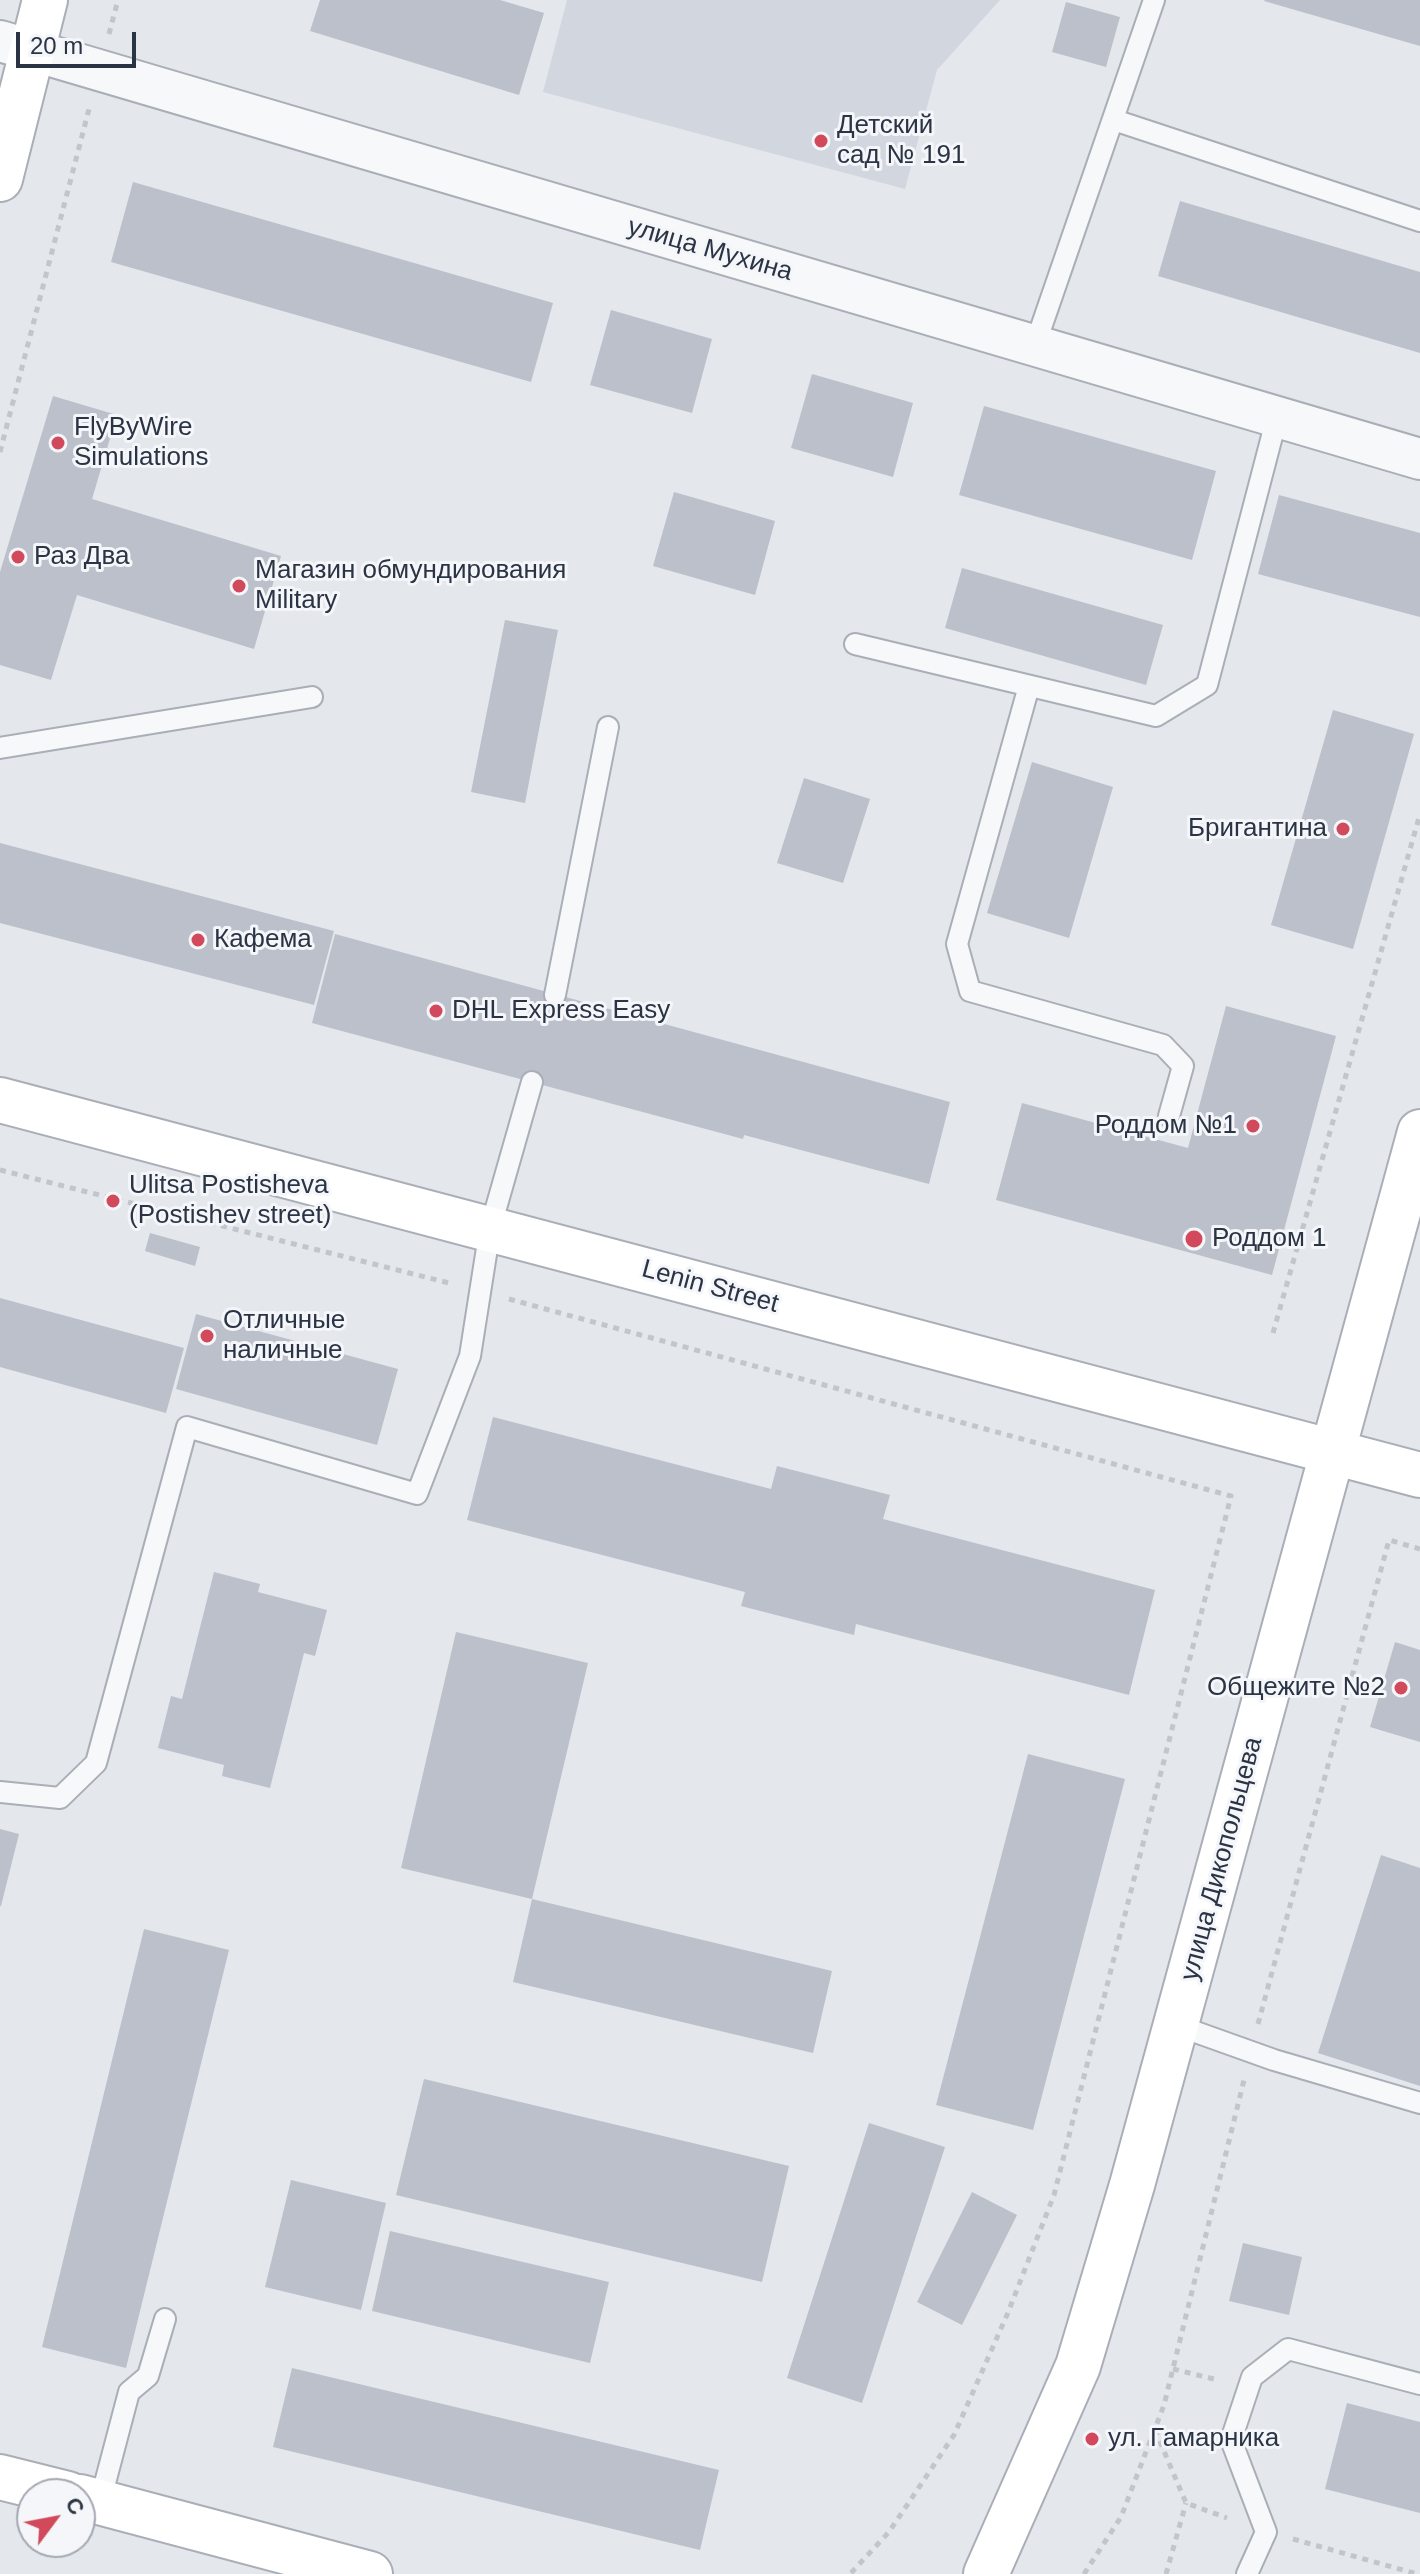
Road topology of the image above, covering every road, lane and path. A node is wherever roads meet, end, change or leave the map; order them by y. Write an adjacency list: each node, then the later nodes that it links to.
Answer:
1 (45, 0): 4 (main road)
2 (118, 0): 5 (path)
3 (1154, 0): 6 (lane)
4 (15, 46): 5 (street, улица Мухина); 7 (main road)
5 (99, 71): 9 (street, улица Мухина); 11 (path)
6 (1114, 120): 8 (lane); 9 (lane)
7 (0, 179)
8 (1420, 221)
9 (1035, 345): 10 (street, улица Мухина)
10 (1277, 417): 12 (street, улица Мухина); 14 (lane)
11 (0, 452)
12 (1420, 459)
13 (855, 644): 14 (lane)
14 (1029, 686): 22 (lane)
15 (312, 697): 17 (lane)
16 (608, 727): 19 (lane)
17 (0, 748)
18 (1420, 814): 27 (path)
19 (555, 995)
20 (532, 1082): 25 (lane)
21 (0, 1100): 25 (main road, Lenin Street)
22 (1169, 1116)
23 (1420, 1132): 28 (main road, улица Дикопольцева)
24 (0, 1170): 26 (path)
25 (490, 1229): 26 (lane); 28 (main road, Lenin Street)
26 (481, 1291): 32 (lane); 43 (path)
27 (1273, 1333)
28 (1334, 1452): 29 (main road, Lenin Street); 33 (main road, улица Дикопольцева)
29 (1420, 1475)
30 (1389, 1540): 31 (path)
31 (1420, 1549)
32 (0, 1792)
33 (1176, 2025): 34 (lane); 44 (main road, улица Дикопольцева)
34 (1420, 2103)
35 (165, 2319): 39 (lane)
36 (1173, 2369): 38 (path)
37 (1420, 2384): 38 (lane)
38 (1249, 2388): 46 (lane)
39 (92, 2478)
40 (96, 2501): 42 (main road)
41 (1186, 2503): 45 (path)
42 (370, 2574)
43 (850, 2574)
44 (986, 2574)
45 (1166, 2574)
46 (1247, 2574)

